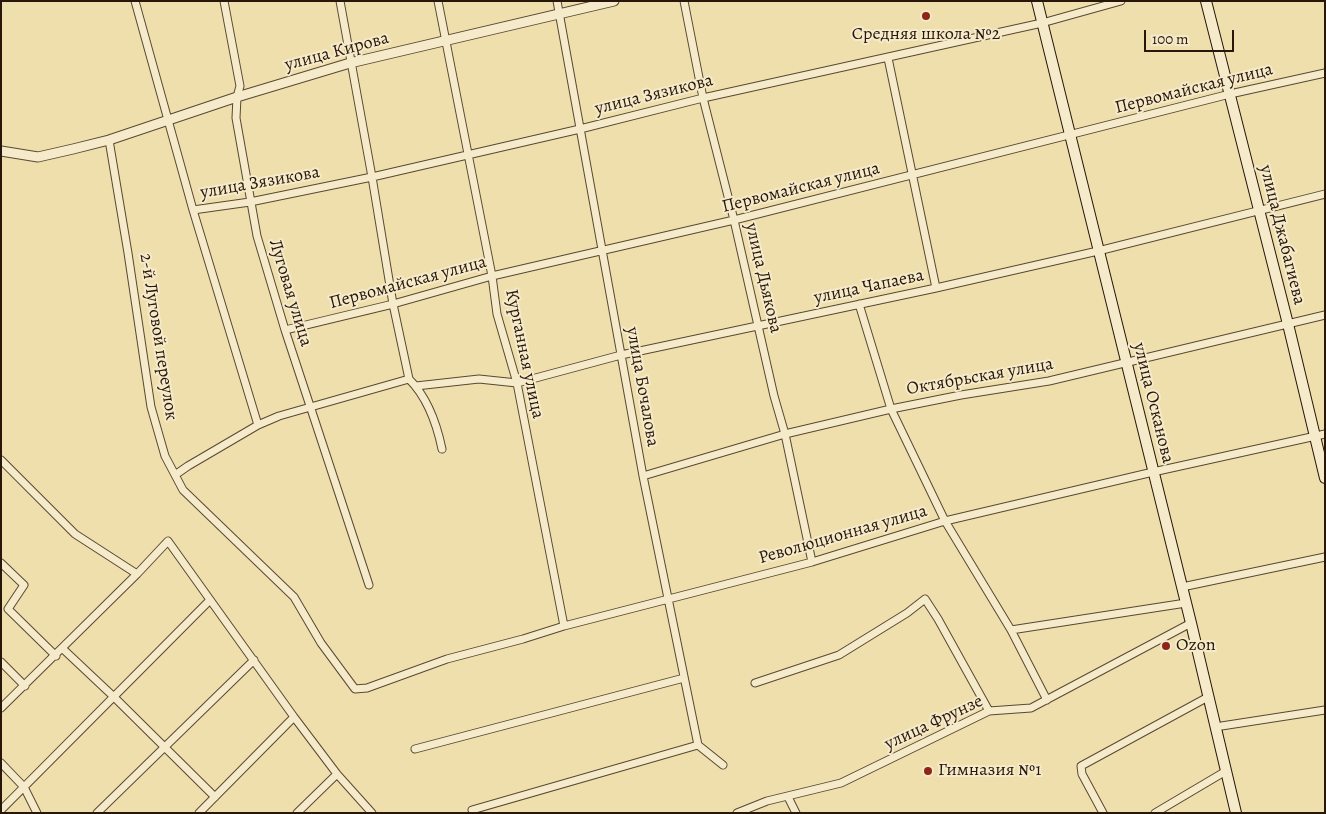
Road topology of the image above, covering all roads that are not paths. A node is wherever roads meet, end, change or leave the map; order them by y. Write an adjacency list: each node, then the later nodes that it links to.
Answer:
1 (135, 1): 20 (street)
2 (224, 1): 18 (street, Луговая улица)
3 (340, 1): 15 (street)
4 (438, 1): 13 (street, Курганная улица)
5 (557, 1): 11 (street, улица Бочалова)
6 (614, 1): 11 (street, улица Кирова)
7 (684, 1): 19 (street, улица Дьякова)
8 (1037, 1): 12 (main road, улица Осканова)
9 (1121, 1): 12 (street, улица Зязикова)
10 (1206, 1): 17 (main road, улица Джабагиева)
11 (559, 14): 13 (street, улица Кирова); 21 (street, улица Бочалова)
12 (1042, 23): 14 (street, улица Зязикова); 22 (main road, улица Осканова)
13 (446, 41): 15 (street, улица Кирова); 25 (street, Курганная улица)
14 (888, 58): 19 (street, улица Зязикова); 26 (street)
15 (350, 63): 18 (street, улица Кирова); 27 (street)
16 (1325, 72): 17 (street, Первомайская улица)
17 (1230, 94): 22 (street, Первомайская улица); 30 (main road, улица Джабагиева)
18 (236, 97): 20 (street, улица Кирова); 29 (street, Луговая улица)
19 (702, 98): 21 (street, улица Зязикова); 32 (street, улица Дьякова)
20 (167, 120): 23 (street, улица Кирова); 31 (street)
21 (580, 129): 25 (street, улица Зязикова); 33 (street, улица Бочалова)
22 (1070, 136): 26 (street, Первомайская улица); 34 (main road, улица Осканова)
23 (109, 140): 24 (street, улица Кирова); 56 (street, 2-й Луговой переулок)
24 (1, 152)
25 (468, 155): 27 (street, улица Зязикова); 35 (street, Курганная улица)
26 (912, 176): 32 (street, Первомайская улица); 36 (street)
27 (372, 177): 29 (street, улица Зязикова); 37 (street)
28 (1325, 194): 30 (street, улица Чапаева)
29 (250, 202): 31 (street, улица Зязикова); 42 (street, Луговая улица)
30 (1259, 209): 34 (street, улица Чапаева); 40 (main road, улица Джабагиева)
31 (193, 210): 50 (street)
32 (734, 220): 33 (street, Первомайская улица); 41 (street, улица Дьякова)
33 (603, 251): 35 (street, Первомайская улица); 43 (street, улица Бочалова)
34 (1098, 251): 36 (street, улица Чапаева); 44 (main road, улица Осканова)
35 (492, 276): 37 (street, Первомайская улица); 46 (street, Курганная улица)
36 (936, 288): 38 (street, улица Чапаева)
37 (393, 304): 42 (street, Первомайская улица); 45 (street)
38 (858, 304): 41 (street, улица Чапаева); 49 (street)
39 (1325, 315): 40 (street, Октябрьская улица)
40 (1288, 324): 44 (street, Октябрьская улица); 52 (main road, улица Джабагиева)
41 (758, 326): 43 (street, улица Чапаева); 51 (street, улица Дьякова)
42 (285, 330): 48 (street, Луговая улица)
43 (622, 356): 46 (street, улица Чапаева); 57 (street, улица Бочалова)
44 (1126, 362): 49 (street, Октябрьская улица); 55 (main road, улица Осканова)
45 (409, 379): 47 (street); 48 (street)
46 (517, 383): 47 (street, улица Чапаева); 70 (street, Курганная улица)
47 (416, 386): 53 (street)
48 (311, 408): 50 (street); 64 (street, Луговая улица)
49 (891, 409): 51 (street, Октябрьская улица); 59 (street)
50 (258, 425): 56 (street)
51 (784, 434): 57 (street, Октябрьская улица); 62 (street, улица Дьякова)
52 (1320, 436): 55 (street, Революционная улица); 58 (main road, улица Джабагиева)
53 (442, 449)
54 (1, 460): 63 (street)
55 (1153, 472): 59 (street, Революционная улица); 65 (main road, улица Осканова)
56 (175, 475): 78 (street, 2-й Луговой переулок)
57 (643, 476): 66 (street, улица Бочалова)
58 (1325, 478)
59 (945, 521): 62 (street, Революционная улица); 71 (street)
60 (1325, 557): 65 (street)
61 (1, 562): 73 (street)
62 (812, 562): 66 (street, Революционная улица)
63 (137, 574): 67 (street); 72 (street)
64 (369, 585)
65 (1182, 587): 68 (main road, улица Осканова)
66 (668, 599): 70 (street, Революционная улица); 76 (street, улица Бочалова)
67 (210, 600): 74 (street); 80 (street)
68 (1186, 603): 69 (main road, улица Осканова); 71 (street)
69 (1191, 623): 81 (main road, улица Осканова); 82 (street, улица Фрунзе)
70 (564, 626): 78 (street, Революционная улица)
71 (1011, 630): 82 (street)
72 (63, 649): 73 (street); 80 (street)
73 (56, 656): 79 (street)
74 (254, 660): 86 (street); 89 (street)
75 (1, 662): 79 (street)
76 (684, 678): 88 (street, улица Бочалова); 90 (street)
77 (754, 683): 85 (street)
78 (375, 684)
79 (25, 686): 83 (street)
80 (114, 697): 89 (street); 95 (street)
81 (1208, 697): 87 (main road, улица Осканова); 107 (street)
82 (1047, 700): 85 (street, улица Фрунзе)
83 (1, 708)
84 (1325, 710): 87 (street)
85 (989, 711): 97 (street, улица Фрунзе)
86 (294, 717): 94 (street); 96 (street)
87 (1216, 727): 93 (main road, улица Осканова)
88 (698, 745): 92 (street); 99 (street)
89 (164, 747): 96 (street); 101 (street)
90 (415, 748)
91 (1, 763): 95 (street)
92 (723, 765)
93 (1226, 771): 108 (street); 109 (main road, улица Осканова)
94 (337, 774): 103 (street); 104 (street)
95 (24, 787): 98 (street); 100 (street)
96 (215, 797): 102 (street)
97 (788, 797): 105 (street, улица Фрунзе); 106 (street)
98 (1, 810)
99 (472, 810)
100 (37, 813)
101 (97, 813)
102 (198, 813)
103 (298, 813)
104 (372, 813)
105 (737, 813)
106 (796, 813)
107 (1103, 813)
108 (1155, 813)
109 (1236, 813)

